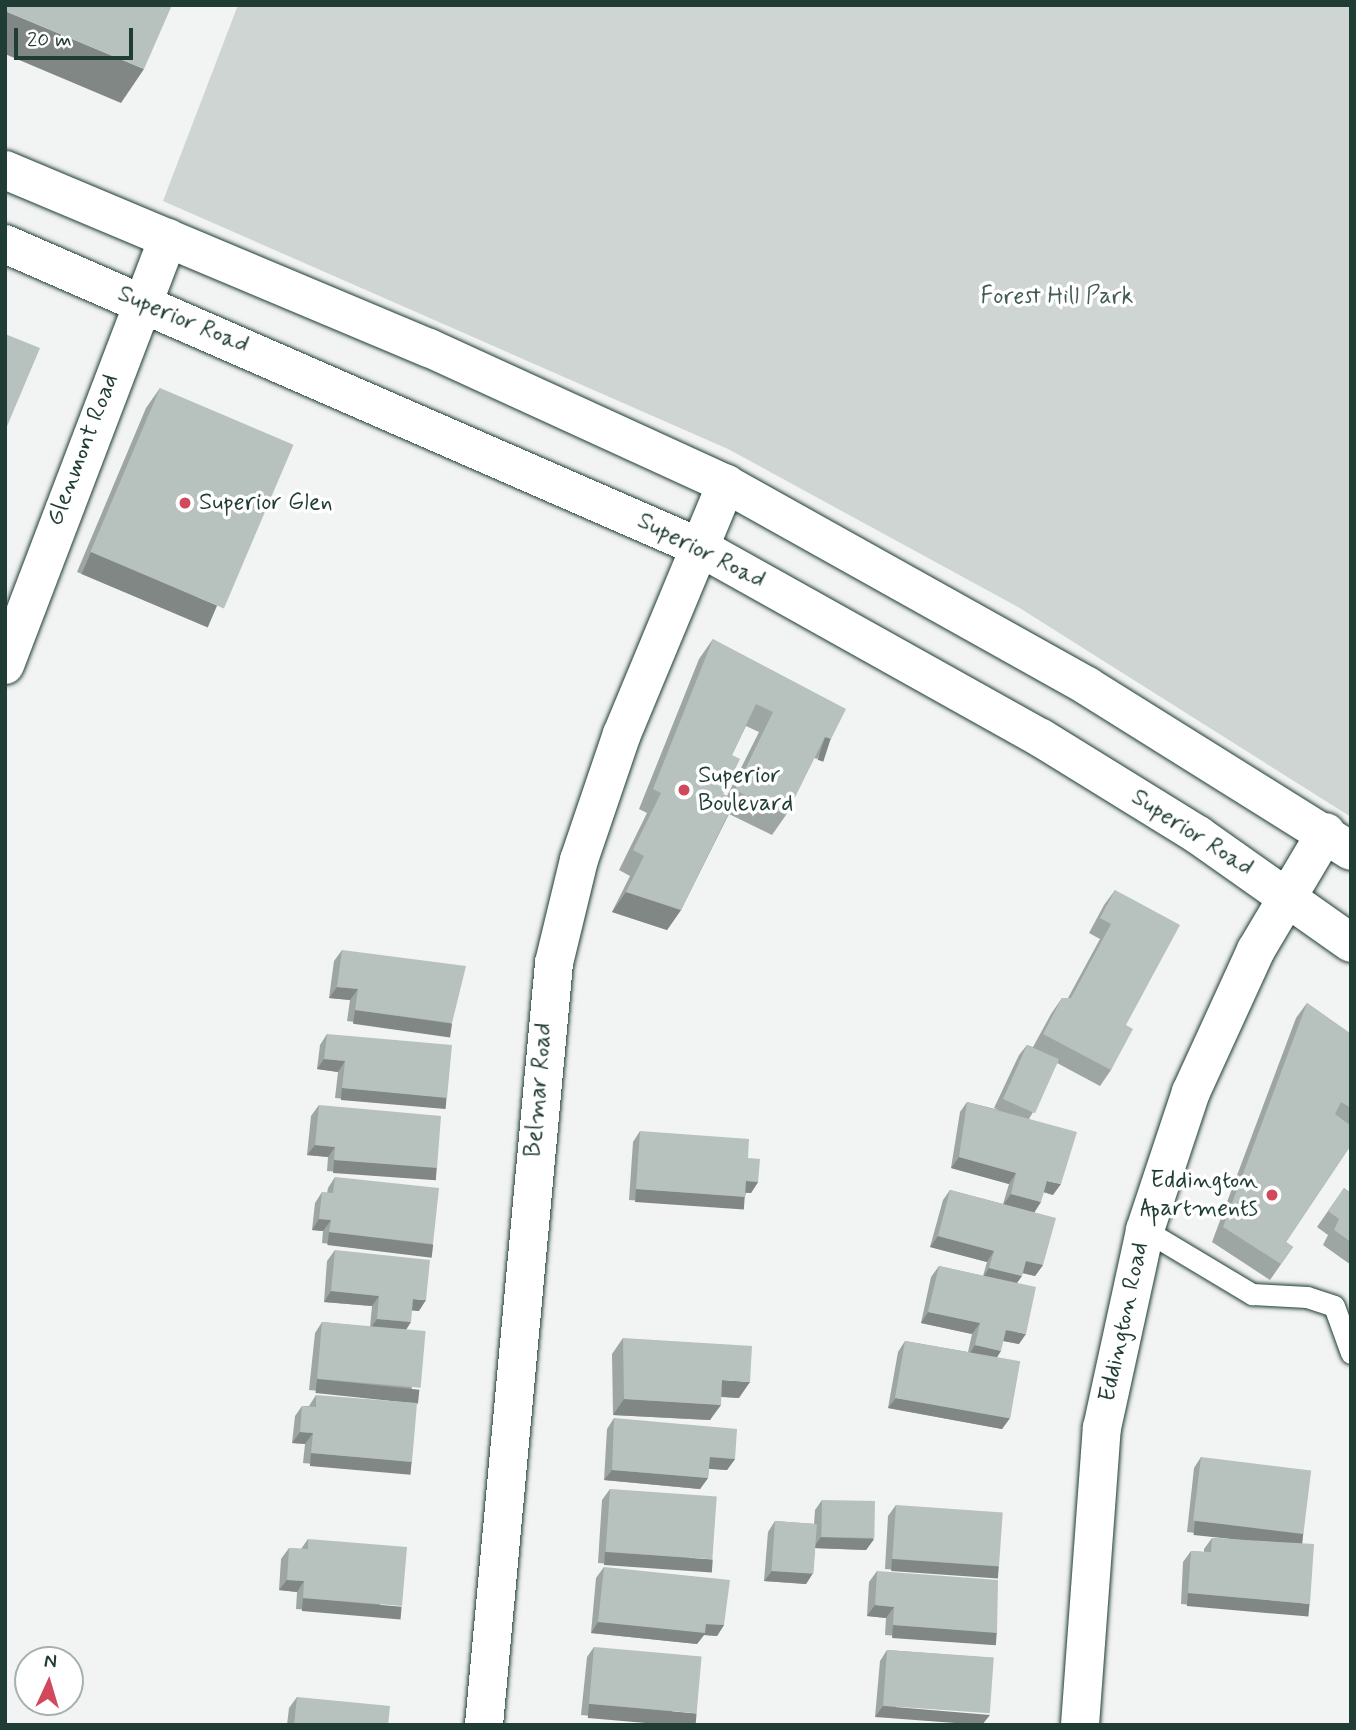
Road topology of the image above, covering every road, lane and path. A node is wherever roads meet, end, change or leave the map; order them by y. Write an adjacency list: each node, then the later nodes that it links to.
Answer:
1 (5, 170): 2 (main road)
2 (168, 238): 4 (main road, Glenmont Road); 5 (main road)
3 (5, 244): 4 (main road, Superior Road)
4 (141, 302): 6 (main road, Superior Road); 7 (main road, Glenmont Road)
5 (726, 484): 6 (main road, Belmar Road); 8 (main road)
6 (699, 547): 9 (main road, Superior Road); 13 (main road, Belmar Road)
7 (5, 665)
8 (1338, 842): 9 (main road, Eddington Road)
9 (1287, 896): 10 (main road, Superior Road); 11 (main road, Eddington Road)
10 (1351, 943)
11 (1145, 1230): 12 (lane); 14 (main road, Eddington Road)
12 (1351, 1353)
13 (484, 1725)
14 (1080, 1725)

